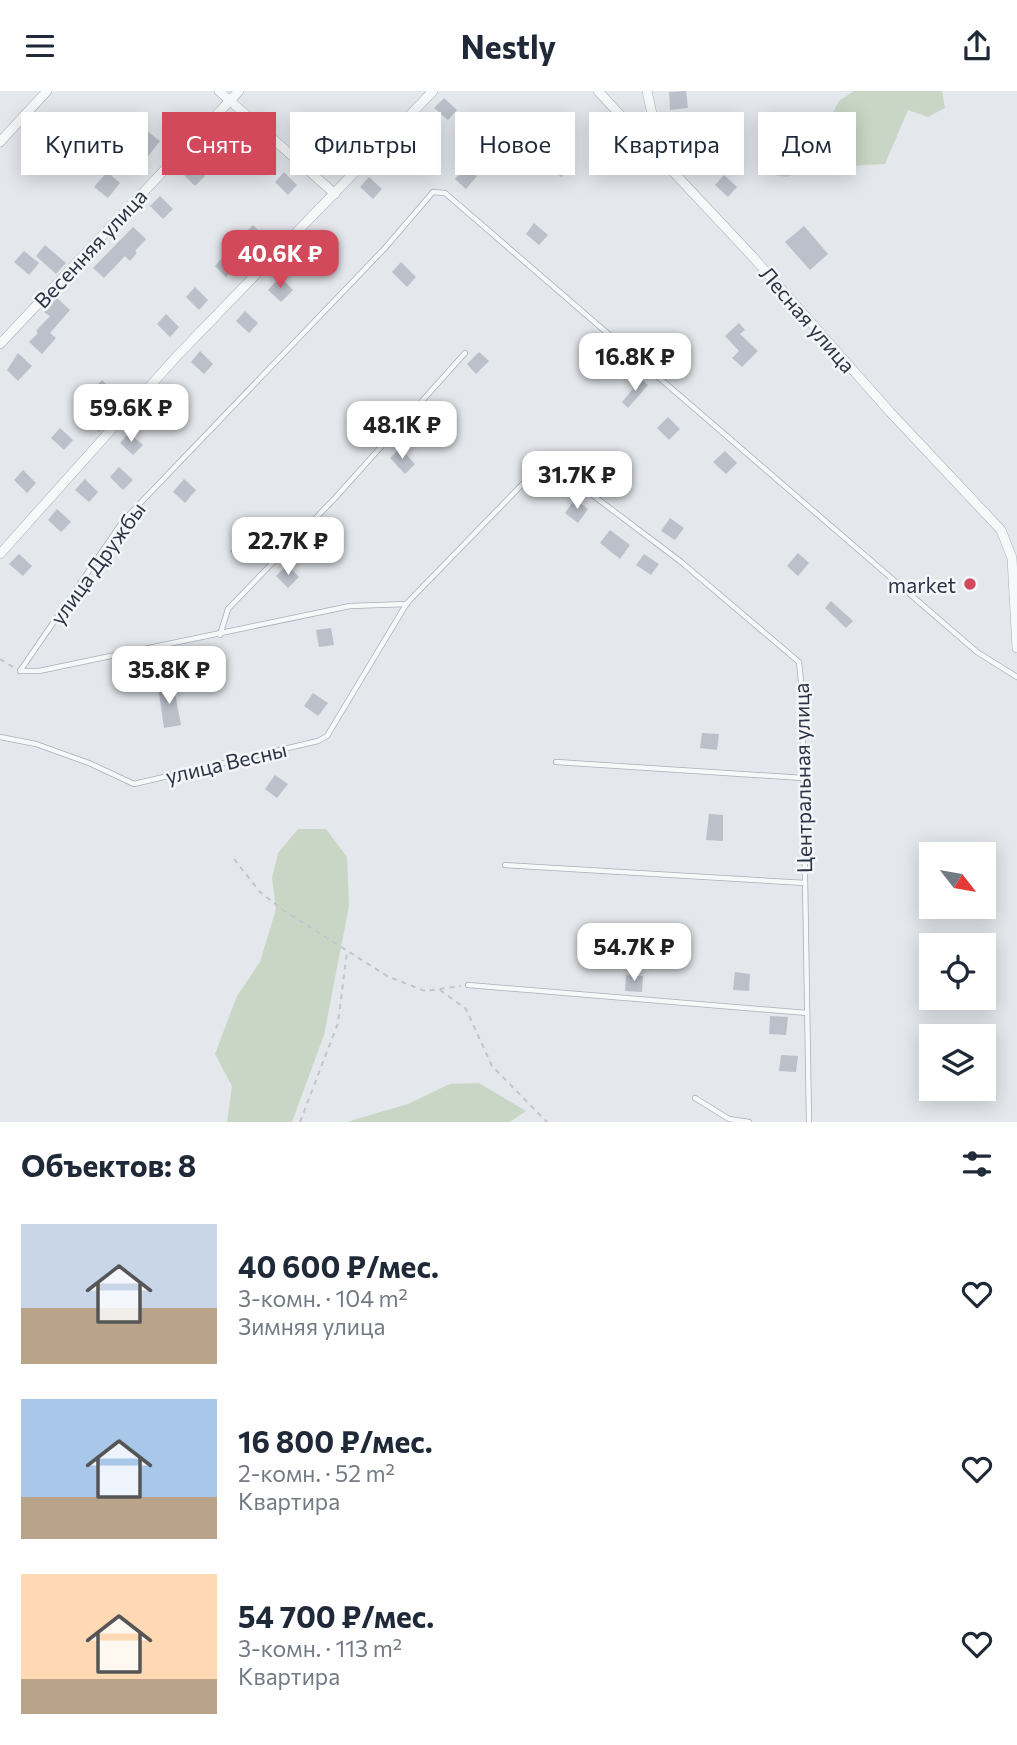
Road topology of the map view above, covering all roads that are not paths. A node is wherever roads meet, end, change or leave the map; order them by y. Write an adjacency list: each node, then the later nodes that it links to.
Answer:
1 (47, 91): 10 (street)
2 (219, 91): 7 (street)
3 (239, 91): 7 (street, Весенняя улица)
4 (433, 91): 12 (street)
5 (598, 91): 8 (street, Лесная улица)
6 (647, 91): 9 (street)
7 (230, 100): 12 (street); 13 (street, Весенняя улица)
8 (617, 112)
9 (652, 112)
10 (0, 142)
11 (676, 175): 18 (street, Лесная улица)
12 (335, 194): 15 (street)
13 (0, 344)
14 (465, 353): 17 (lane)
15 (0, 554)
16 (407, 603): 17 (lane); 20 (lane, улица Весны); 22 (lane, Центральная улица)
17 (220, 635): 19 (lane, улица Дружбы)
18 (1017, 648)
19 (1017, 677)
20 (0, 737)
21 (556, 762): 22 (lane)
22 (803, 778): 24 (lane, Центральная улица)
23 (505, 865): 24 (lane)
24 (805, 883): 26 (lane, Центральная улица)
25 (468, 985): 26 (lane)
26 (807, 1013): 29 (lane, Центральная улица)
27 (695, 1098): 28 (lane)
28 (749, 1122)
29 (809, 1122)

